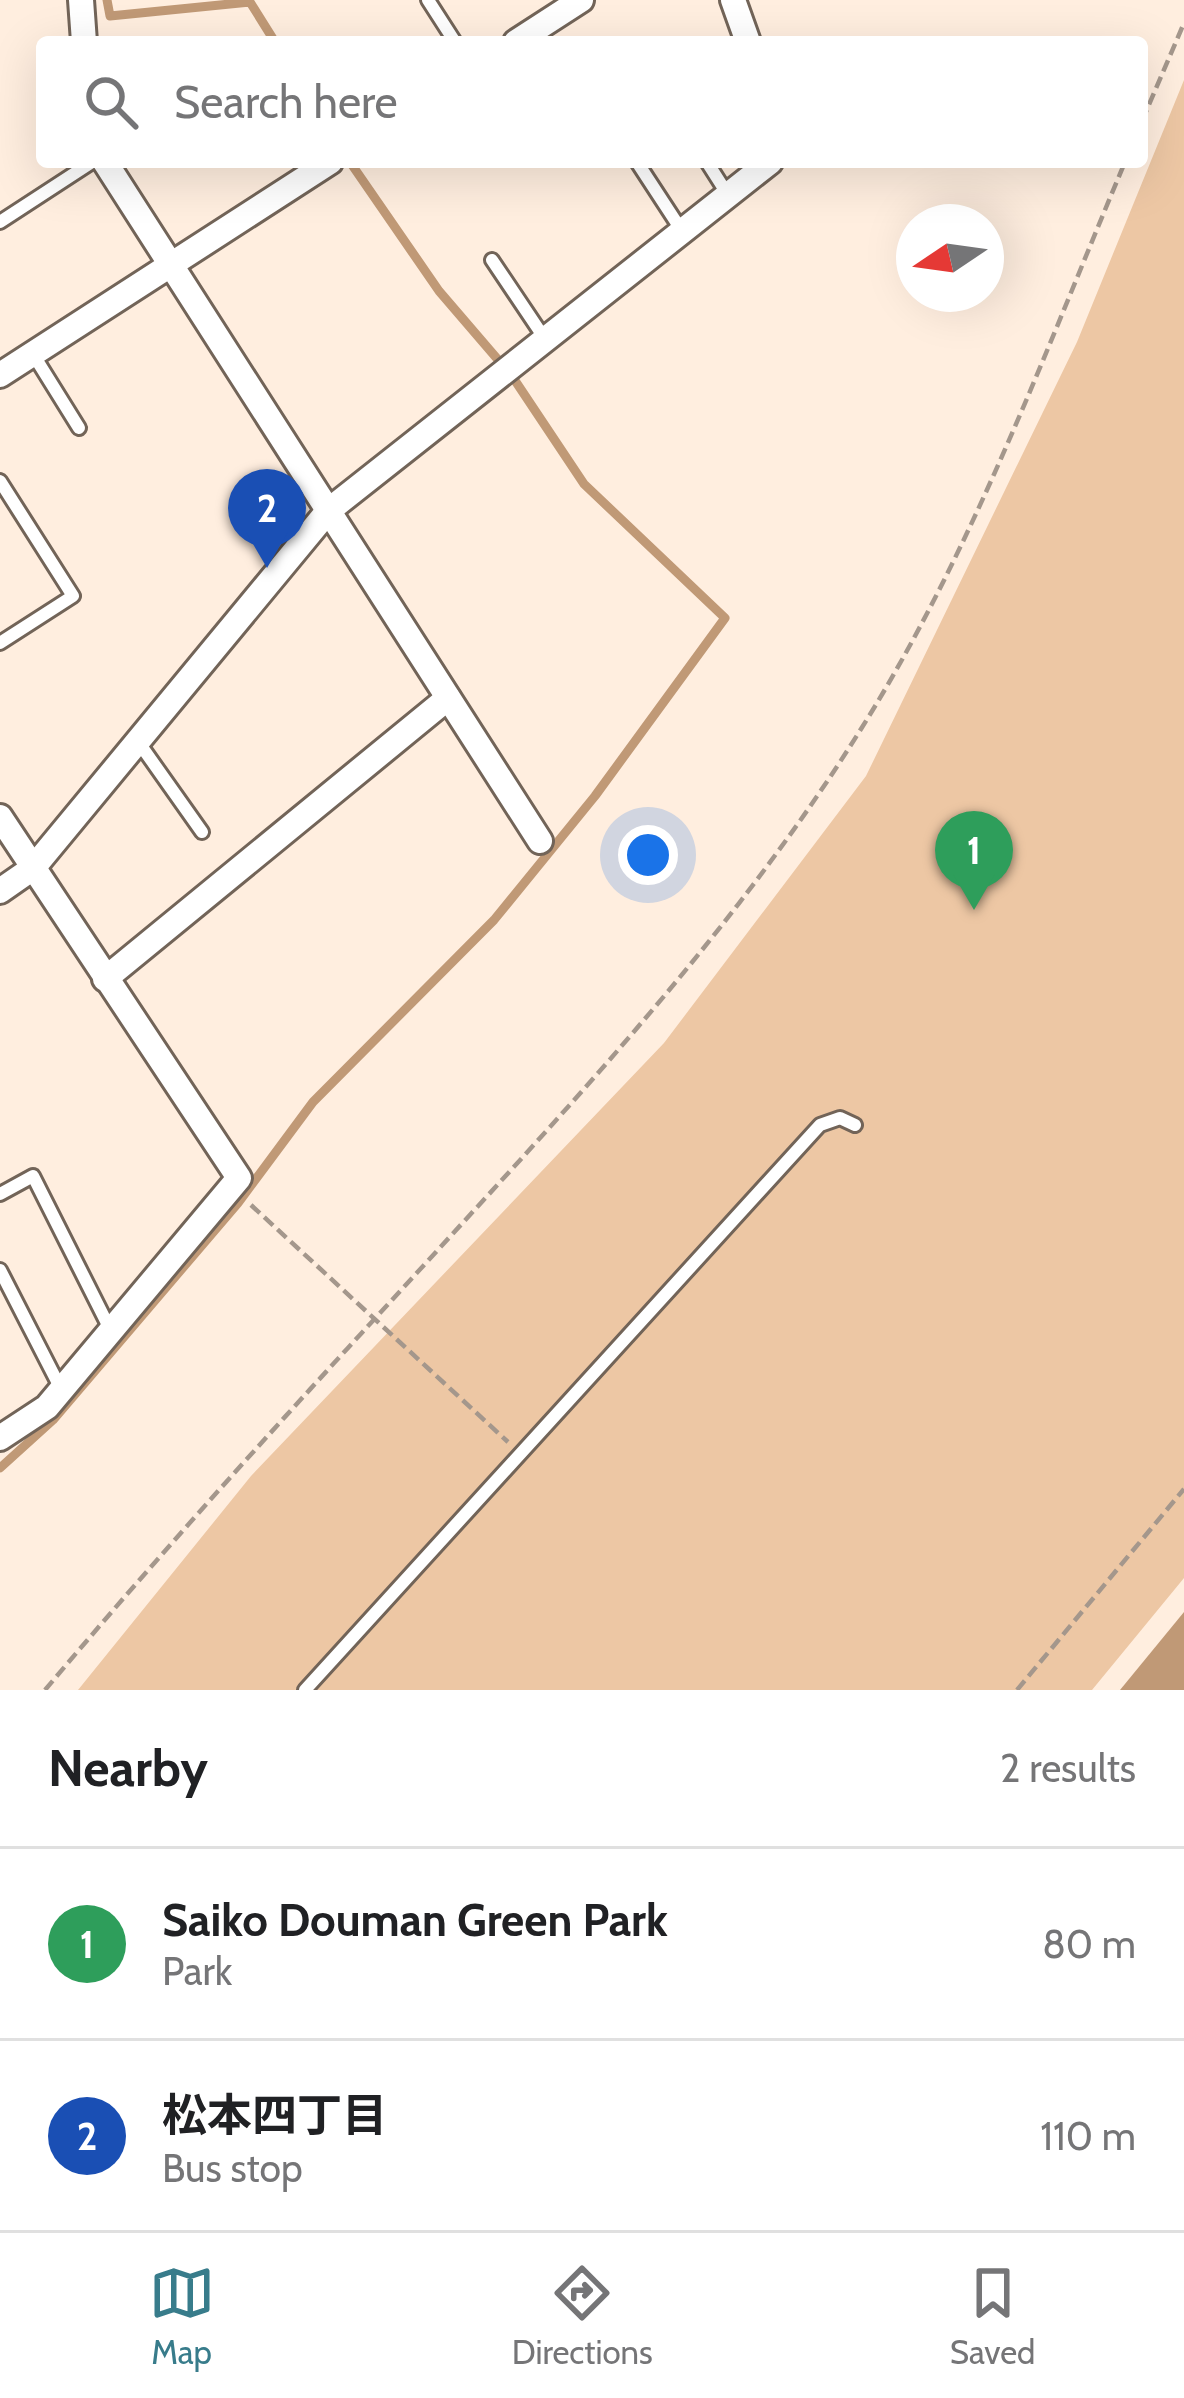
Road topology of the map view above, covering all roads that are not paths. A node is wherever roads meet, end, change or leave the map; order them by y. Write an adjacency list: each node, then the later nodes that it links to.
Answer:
1 (81, 0): 5 (street)
2 (428, 0): 6 (lane)
3 (581, 0): 7 (street)
4 (734, 0): 8 (street)
5 (84, 36)
6 (451, 36)
7 (525, 36)
8 (746, 36)
9 (83, 168): 16 (lane)
10 (109, 168): 19 (street)
11 (321, 168): 19 (street)
12 (641, 168): 17 (lane)
13 (711, 168): 15 (lane)
14 (762, 168): 15 (street)
15 (728, 195): 17 (street)
16 (0, 222)
17 (682, 232): 20 (street)
18 (492, 260): 20 (lane)
19 (171, 265): 21 (street); 25 (street)
20 (545, 340): 25 (street)
21 (33, 354): 22 (street); 23 (lane)
22 (0, 375)
23 (80, 428)
24 (0, 482): 26 (lane)
25 (328, 511): 27 (street); 28 (street)
26 (0, 644)
27 (448, 698): 31 (street); 34 (street)
28 (136, 739): 30 (lane); 32 (street)
29 (0, 817): 32 (street)
30 (202, 832)
31 (540, 842)
32 (33, 868): 33 (street); 34 (street)
33 (0, 891)
34 (106, 979): 38 (street)
35 (855, 1126): 41 (lane)
36 (0, 1193): 38 (lane)
37 (0, 1270): 39 (lane)
38 (111, 1331): 39 (street)
39 (62, 1390): 40 (street)
40 (0, 1438)
41 (305, 1690)

